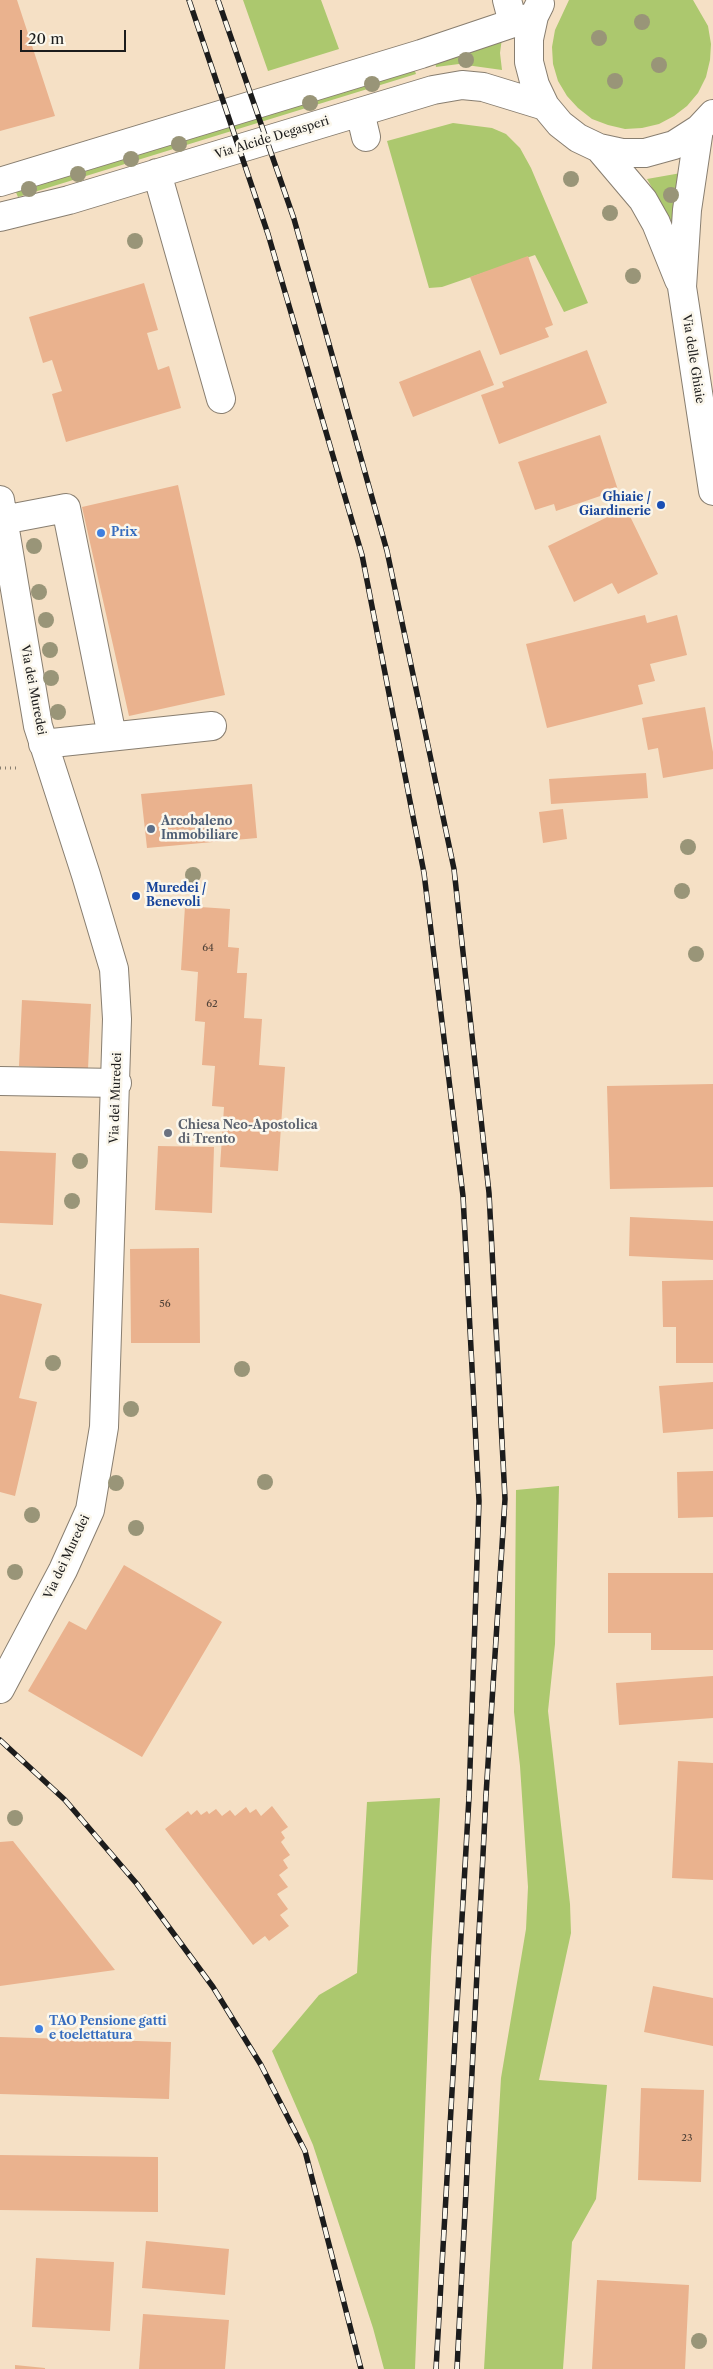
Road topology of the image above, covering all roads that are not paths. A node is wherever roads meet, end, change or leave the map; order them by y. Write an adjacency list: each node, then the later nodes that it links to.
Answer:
1 (524, 10): 2 (street); 6 (street)
2 (545, 106): 4 (street); 5 (street, Via Alcide Degasperi)
3 (706, 122): 4 (street); 10 (street, Via delle Ghiaie)
4 (599, 148): 10 (street, Via delle Ghiaie)
5 (156, 173): 7 (street, Via Alcide Degasperi); 11 (street)
6 (0, 182)
7 (69, 200): 8 (street, Via Alcide Degasperi); 9 (street)
8 (0, 217)
9 (0, 237)
10 (682, 287): 12 (street, Via delle Ghiaie)
11 (221, 398)
12 (713, 491)
13 (2, 510): 14 (street, Via dei Muredei); 16 (street)
14 (8, 605): 17 (street, Via dei Muredei)
15 (212, 726): 16 (street)
16 (112, 736): 17 (street)
17 (43, 744): 19 (street, Via dei Muredei)
18 (0, 1081): 19 (street)
19 (117, 1083): 20 (street, Via dei Muredei)
20 (0, 1689)

